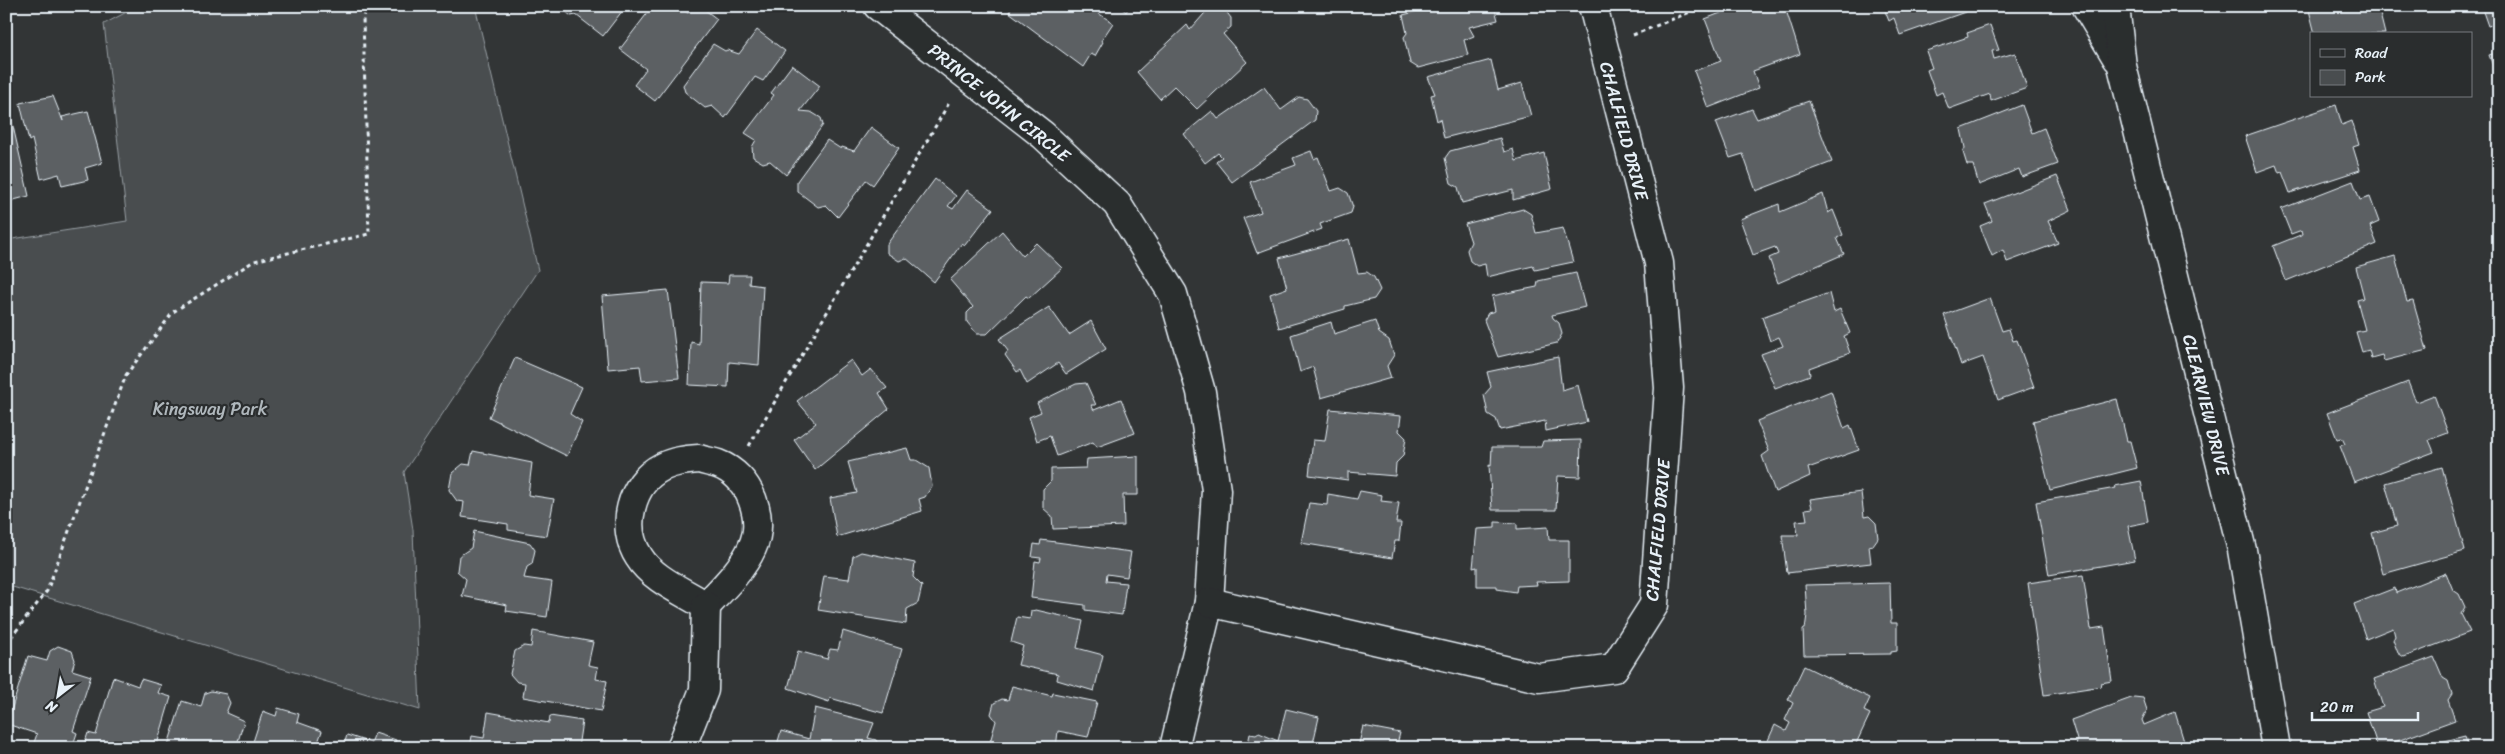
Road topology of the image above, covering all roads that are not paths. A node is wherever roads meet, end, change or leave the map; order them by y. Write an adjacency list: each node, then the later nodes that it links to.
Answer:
1 (1593, 6): 6 (street, CHALFIELD DRIVE)
2 (2086, 6): 5 (street, CLEARVIEW DRIVE)
3 (2115, 6): 5 (street, CLEARVIEW DRIVE)
4 (891, 10): 6 (street, PRINCE JOHN CIRCLE)
5 (2122, 66): 10 (street, CLEARVIEW DRIVE)
6 (1209, 602): 9 (street, PRINCE JOHN CIRCLE)
7 (706, 606): 7 (street); 8 (street)
8 (681, 748)
9 (1174, 748)
10 (2276, 748)

